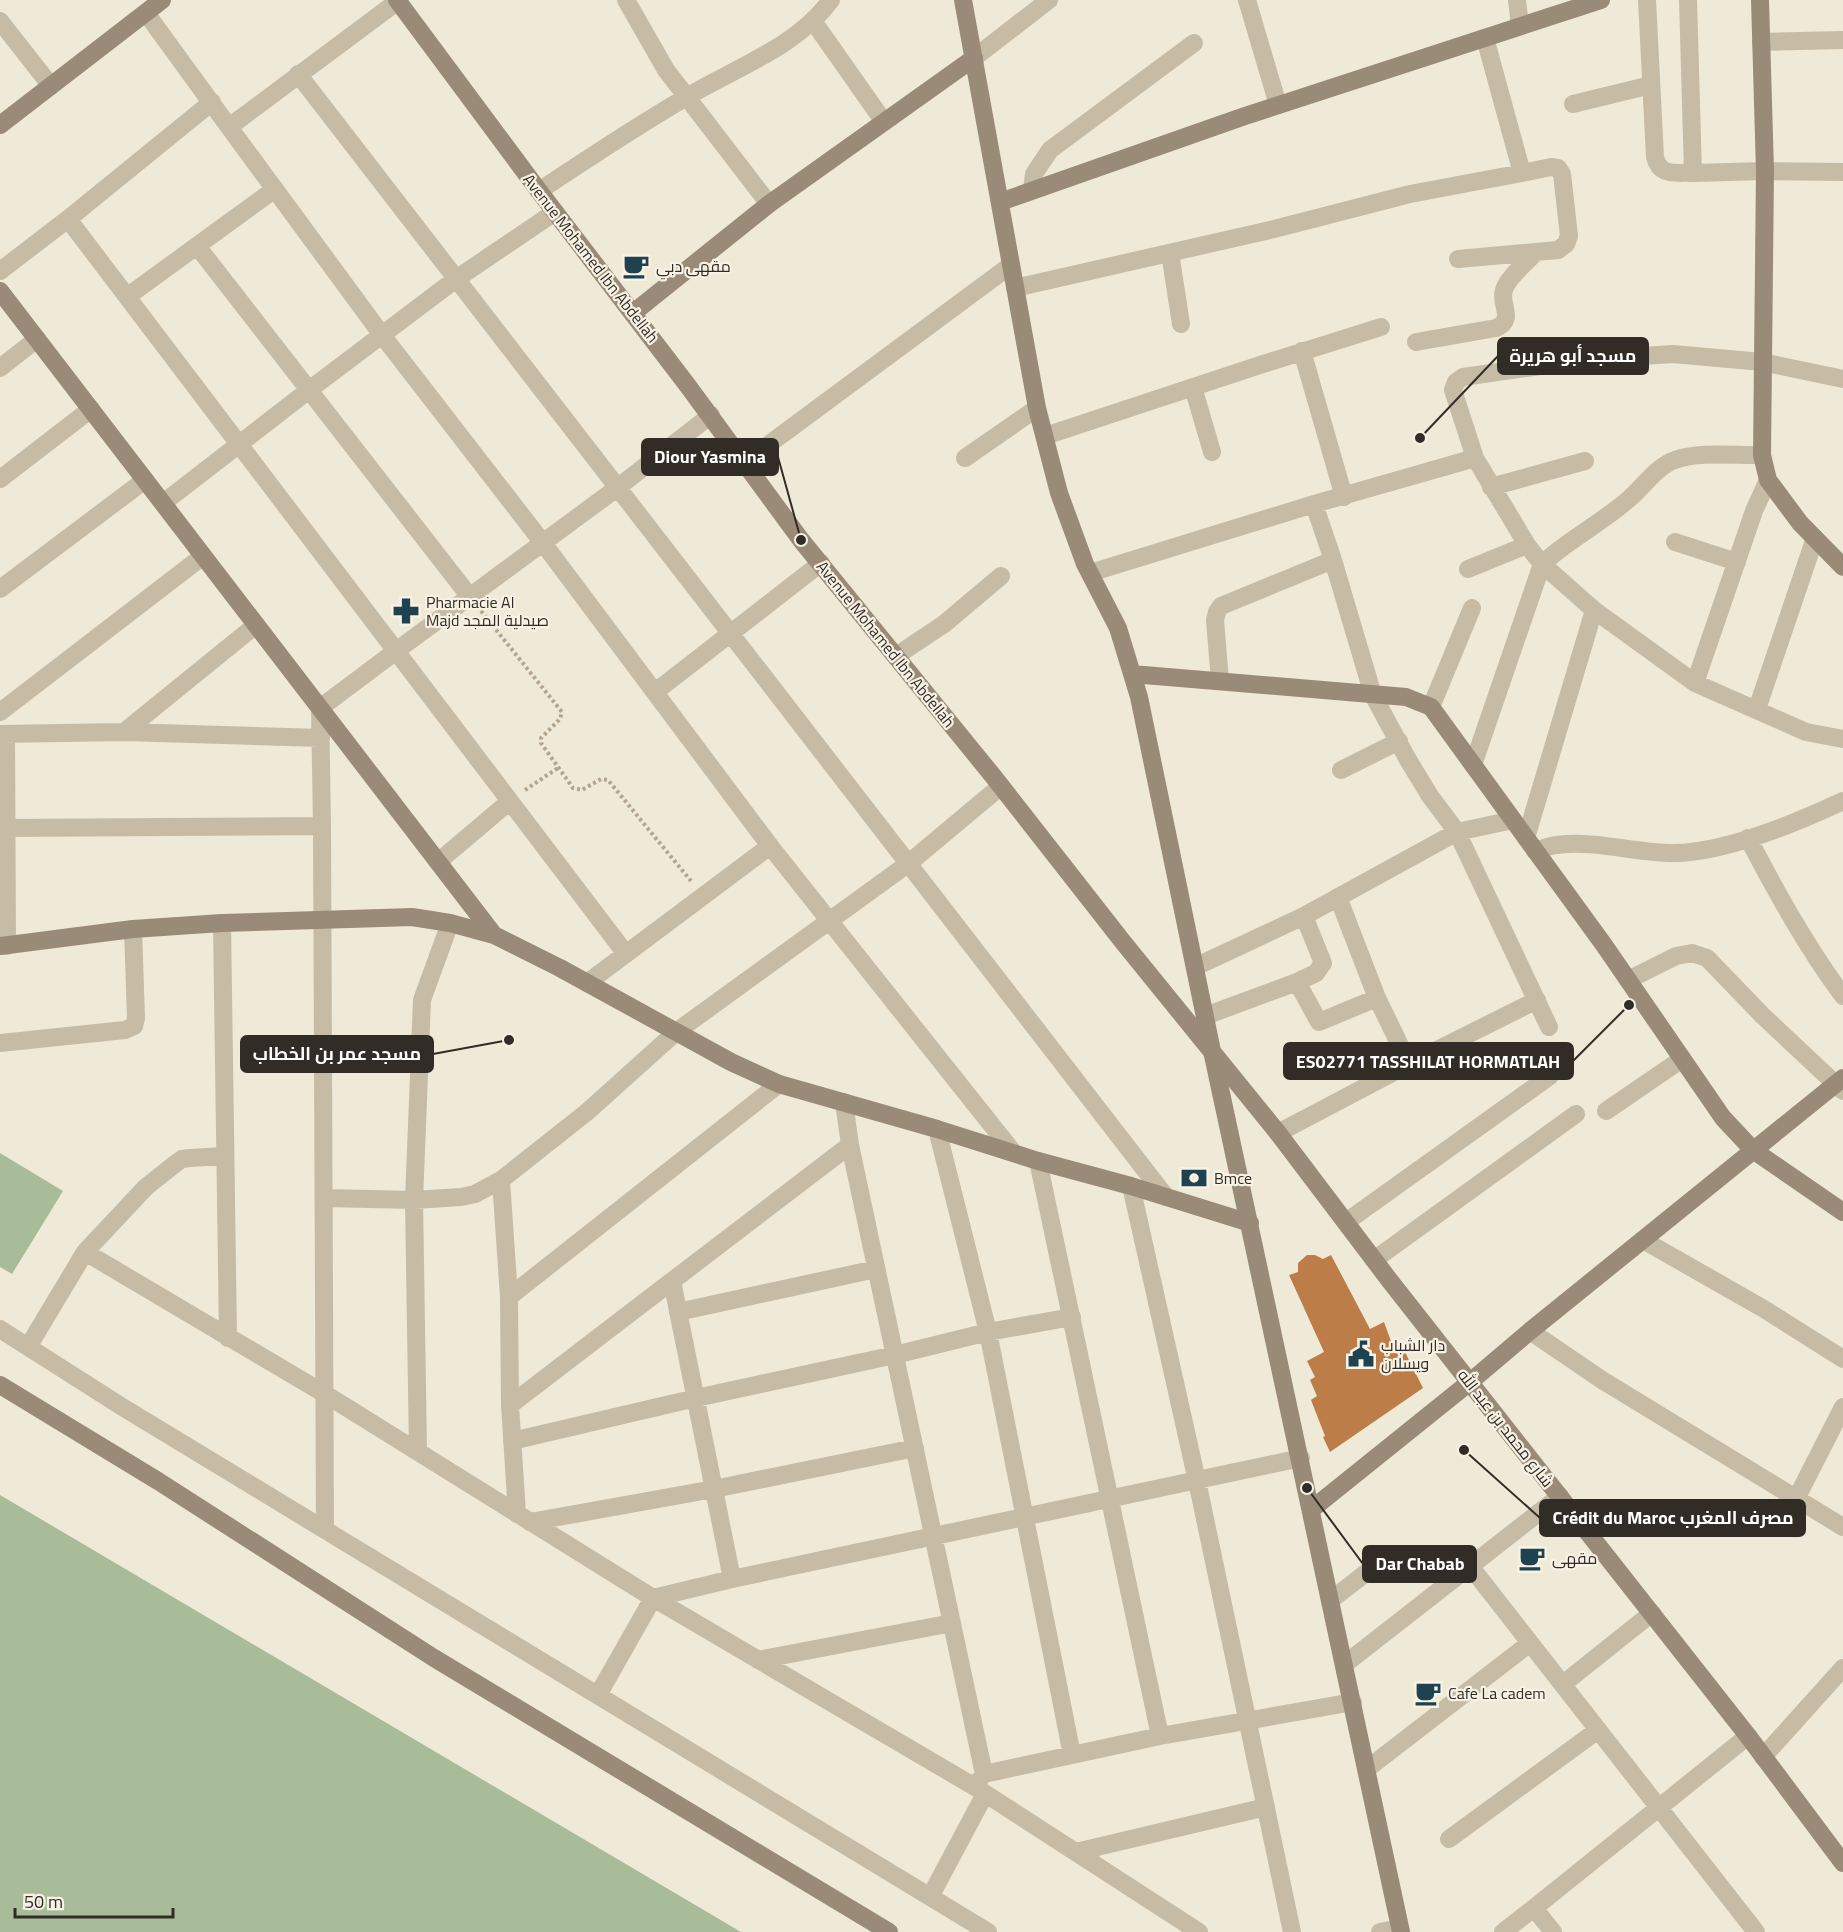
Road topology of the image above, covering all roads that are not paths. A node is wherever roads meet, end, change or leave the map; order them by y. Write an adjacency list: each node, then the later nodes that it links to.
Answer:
1 (162, 0): 13 (street)
2 (397, 0): 22 (street); 38 (street, Avenue Mohamed Ibn Abdellah)
3 (626, 0): 25 (street)
4 (831, 0): 15 (street)
5 (963, 0): 21 (street)
6 (1049, 0): 21 (street)
7 (1247, 0): 28 (street)
8 (1517, 0): 16 (street)
9 (1601, 0): 16 (street)
10 (1647, 0): 23 (street)
11 (1688, 0): 35 (street)
12 (1760, 0): 19 (street)
13 (146, 13): 24 (street); 26 (street)
14 (0, 21): 24 (street)
15 (813, 21): 25 (street); 30 (street)
16 (1521, 26): 17 (street)
17 (1485, 38): 28 (street); 34 (street)
18 (1843, 40): 19 (street)
19 (1761, 42): 32 (street)
20 (1194, 43): 37 (street)
21 (974, 58): 30 (street); 39 (street)
22 (298, 74): 31 (street); 49 (street)
23 (1651, 85): 27 (street); 35 (street)
24 (51, 86): 29 (street)
25 (687, 96): 38 (street); 40 (street)
26 (212, 102): 31 (street); 42 (street)
27 (1574, 104)
28 (1278, 105): 37 (street)
29 (1, 122)
30 (884, 122): 40 (street)
31 (230, 127): 36 (street)
32 (1765, 171): 33 (street); 35 (street); 60 (street)
33 (1843, 172)
34 (1522, 173): 44 (street); 45 (street)
35 (1693, 173)
36 (274, 189): 43 (street); 56 (street)
37 (1032, 190): 39 (street)
38 (539, 192): 41 (street, Avenue Mohamed Ibn Abdellah)
39 (1000, 202): 47 (street)
40 (769, 204): 53 (street)
41 (555, 212): 49 (street); 53 (street, Avenue Mohamed Ibn Abdellah)
42 (68, 219): 48 (street); 52 (street)
43 (197, 246): 52 (street); 64 (street)
44 (1170, 252): 50 (street); 54 (street)
45 (1536, 252): 46 (street); 58 (street)
46 (1458, 259)
47 (1011, 265): 50 (street); 75 (street)
48 (0, 271)
49 (456, 279): 56 (street); 80 (street)
50 (1015, 288): 65 (street)
51 (0, 291): 57 (street)
52 (128, 296): 69 (street)
53 (633, 313): 67 (street, Avenue Mohamed Ibn Abdellah)
54 (1181, 324)
55 (1381, 327): 59 (street)
56 (382, 335): 64 (street); 86 (street)
57 (37, 339): 61 (street); 66 (street)
58 (1416, 342)
59 (1302, 351): 63 (street); 81 (street)
60 (1762, 362): 62 (street); 71 (street); 73 (street)
61 (0, 368)
62 (1843, 379)
63 (1193, 387): 68 (street); 70 (street)
64 (309, 390): 69 (street); 98 (street)
65 (1037, 408): 68 (street); 72 (street)
66 (91, 409): 76 (street); 77 (street)
67 (711, 415): 75 (street, Avenue Mohamed Ibn Abdellah); 80 (street)
68 (1045, 436): 95 (street)
69 (240, 444): 82 (street); 103 (street)
70 (1212, 452)
71 (1762, 455): 78 (street); 92 (street)
72 (965, 458)
73 (1475, 458): 79 (street); 81 (street)
74 (1585, 460): 79 (street)
75 (745, 462): 91 (street, Avenue Mohamed Ibn Abdellah)
76 (0, 479)
77 (145, 480): 82 (street); 97 (street)
78 (1768, 480): 84 (street); 90 (street)
79 (1491, 487): 87 (street)
80 (617, 488): 86 (street); 102 (street)
81 (1344, 496): 83 (street)
82 (163, 503): 88 (street)
83 (1314, 504): 89 (street); 95 (street)
84 (1815, 538): 93 (street); 112 (street)
85 (1675, 542): 90 (street)
86 (543, 543): 98 (street); 108 (street)
87 (1527, 545): 92 (street); 94 (street)
88 (203, 556): 101 (street); 113 (street)
89 (1333, 560): 106 (street); 109 (street)
90 (1737, 562): 107 (street)
91 (821, 563): 102 (street); 104 (street, Avenue Mohamed Ibn Abdellah)
92 (1542, 564): 100 (street); 119 (street)
93 (1843, 567)
94 (1468, 568)
95 (1090, 573): 105 (street)
96 (1001, 576): 104 (street)
97 (0, 589)
98 (470, 597): 103 (street)
99 (1472, 608): 110 (street)
100 (1594, 610): 107 (street); 129 (street)
101 (256, 625): 111 (street); 114 (street)
102 (732, 633): 108 (street); 132 (street)
103 (396, 651): 111 (street); 122 (street)
104 (896, 656): 121 (street, Avenue Mohamed Ibn Abdellah)
105 (1132, 674): 106 (street); 143 (street)
106 (1220, 681): 109 (street)
107 (1695, 683): 112 (street)
108 (655, 692): 130 (street)
109 (1373, 695): 110 (street); 118 (street)
110 (1431, 707): 119 (street)
111 (320, 708): 116 (street); 131 (street)
112 (1757, 709): 117 (street)
113 (0, 712)
114 (124, 732): 115 (street); 116 (street)
115 (3, 734): 126 (street)
116 (321, 738): 125 (street)
117 (1843, 739)
118 (1399, 741): 120 (street); 127 (street)
119 (1473, 765): 124 (street)
120 (1341, 770)
121 (1001, 786): 132 (street); 154 (street, Avenue Mohamed Ibn Abdellah)
122 (510, 801): 131 (street); 142 (street)
123 (1843, 801): 128 (street)
124 (1513, 819): 127 (street); 129 (street)
125 (322, 826): 126 (street); 135 (street)
126 (3, 828): 141 (street)
127 (1457, 832): 133 (street); 149 (street)
128 (1748, 838): 129 (street); 147 (street)
129 (1531, 844): 144 (street)
130 (770, 846): 136 (street); 142 (street)
131 (438, 862): 140 (street)
132 (909, 863): 136 (street); 172 (street)
133 (1338, 897): 134 (street); 148 (street)
134 (1304, 916): 143 (street); 145 (street)
135 (322, 921): 137 (street); 138 (street); 173 (street)
136 (830, 921): 152 (street); 167 (street)
137 (222, 923): 139 (street); 168 (street)
138 (450, 923): 140 (street); 174 (street)
139 (133, 929): 141 (street); 153 (street)
140 (494, 934): 146 (street)
141 (3, 946)
142 (626, 954): 146 (street)
143 (1195, 967): 150 (street)
144 (1628, 980): 155 (street); 159 (street)
145 (1297, 982): 148 (street); 150 (street)
146 (587, 983): 152 (street)
147 (1843, 996)
148 (1377, 998): 156 (street)
149 (1537, 1000): 151 (street); 156 (street)
150 (1205, 1016): 154 (street)
151 (1550, 1027)
152 (676, 1032): 158 (street); 170 (street)
153 (0, 1043)
154 (1212, 1051): 164 (street, شارع محمد بن عبد الله); 177 (street)
155 (1682, 1059): 161 (street); 166 (street)
156 (1409, 1064): 164 (street)
157 (1550, 1076): 176 (street)
158 (779, 1084): 160 (street); 183 (street)
159 (1840, 1085): 166 (street)
160 (844, 1102): 163 (street); 165 (street)
161 (1606, 1111)
162 (1576, 1114): 180 (street)
163 (937, 1129): 167 (street); 188 (street)
164 (1278, 1133): 176 (street, شارع محمد بن عبد الله)
165 (850, 1144): 181 (street); 182 (street)
166 (1753, 1150): 175 (street); 178 (street)
167 (1014, 1152): 169 (street)
168 (225, 1156): 179 (street); 189 (street)
169 (1038, 1161): 171 (street); 185 (street)
170 (501, 1180): 174 (street); 183 (street)
171 (1131, 1186): 172 (street); 203 (street)
172 (1166, 1197): 177 (street)
173 (324, 1198): 174 (street); 195 (street)
174 (414, 1200): 201 (street)
175 (1843, 1212)
176 (1346, 1222): 180 (street, شارع محمد بن عبد الله)
177 (1250, 1223): 202 (street)
178 (1643, 1240): 187 (street); 192 (street)
179 (85, 1252): 189 (street); 190 (street)
180 (1374, 1260): 193 (street, شارع محمد بن عبد الله)
181 (876, 1269): 184 (street); 191 (street)
182 (672, 1281): 184 (street); 197 (street)
183 (509, 1297): 197 (street)
184 (678, 1312): 196 (street)
185 (1072, 1317): 188 (street); 206 (street)
186 (0, 1329): 190 (street)
187 (1530, 1330): 193 (street); 207 (street)
188 (987, 1332): 191 (street); 210 (street)
189 (228, 1338): 195 (street)
190 (28, 1347): 212 (street)
191 (895, 1355): 196 (street); 200 (street)
192 (1843, 1359)
193 (1470, 1382): 205 (street, شارع محمد بن عبد الله); 208 (street)
194 (0, 1385): 244 (street)
195 (325, 1394): 201 (street); 212 (street)
196 (696, 1398): 199 (street); 204 (street)
197 (510, 1405): 199 (street)
198 (1843, 1407): 207 (street)
199 (513, 1441): 209 (street)
200 (915, 1448): 204 (street); 213 (street)
201 (418, 1452): 209 (street)
202 (1301, 1458): 203 (street); 208 (street)
203 (1197, 1481): 206 (street); 228 (street)
204 (714, 1489): 209 (street); 216 (street)
205 (1560, 1496): 215 (street); 219 (street, شارع محمد بن عبد الله)
206 (1111, 1499): 210 (street); 230 (street)
207 (1796, 1499): 211 (street)
208 (1312, 1509): 218 (street)
209 (524, 1518): 217 (street)
210 (1024, 1518): 213 (street); 232 (street)
211 (1843, 1527)
212 (325, 1530): 226 (street)
213 (933, 1536): 216 (street); 220 (street)
214 (1389, 1555): 218 (street)
215 (1470, 1566): 221 (street); 223 (street)
216 (732, 1579): 217 (street)
217 (653, 1598): 222 (street); 226 (street)
218 (1331, 1600): 223 (street)
219 (1652, 1613): 225 (street); 231 (street, شارع محمد بن عبد الله)
220 (952, 1623): 222 (street); 235 (street)
221 (1530, 1643): 225 (street); 234 (street)
222 (758, 1660): 235 (street)
223 (1345, 1664): 227 (street)
224 (1843, 1668): 233 (street)
225 (1563, 1684): 229 (street)
226 (598, 1695): 241 (street)
227 (1353, 1702): 228 (street); 234 (street)
228 (1248, 1721): 230 (street); 236 (street)
229 (1598, 1730): 237 (street); 238 (street)
230 (1160, 1736): 232 (street)
231 (1748, 1736): 233 (street, شارع محمد بن عبد الله); 237 (street)
232 (1072, 1755): 235 (street)
233 (1763, 1757): 240 (street, شارع محمد بن عبد الله)
234 (1367, 1768): 243 (street)
235 (981, 1785): 239 (street); 241 (street)
236 (1266, 1807): 239 (street); 247 (street)
237 (1659, 1808): 242 (street); 251 (street)
238 (1449, 1839)
239 (1076, 1852): 246 (street)
240 (1843, 1863)
241 (930, 1897): 245 (street)
242 (1534, 1908): 249 (street); 250 (street)
243 (1401, 1930): 248 (street)
244 (887, 1932)
245 (988, 1932)
246 (1199, 1932)
247 (1292, 1932)
248 (1380, 1932)
249 (1503, 1932)
250 (1552, 1932)
251 (1756, 1932)

